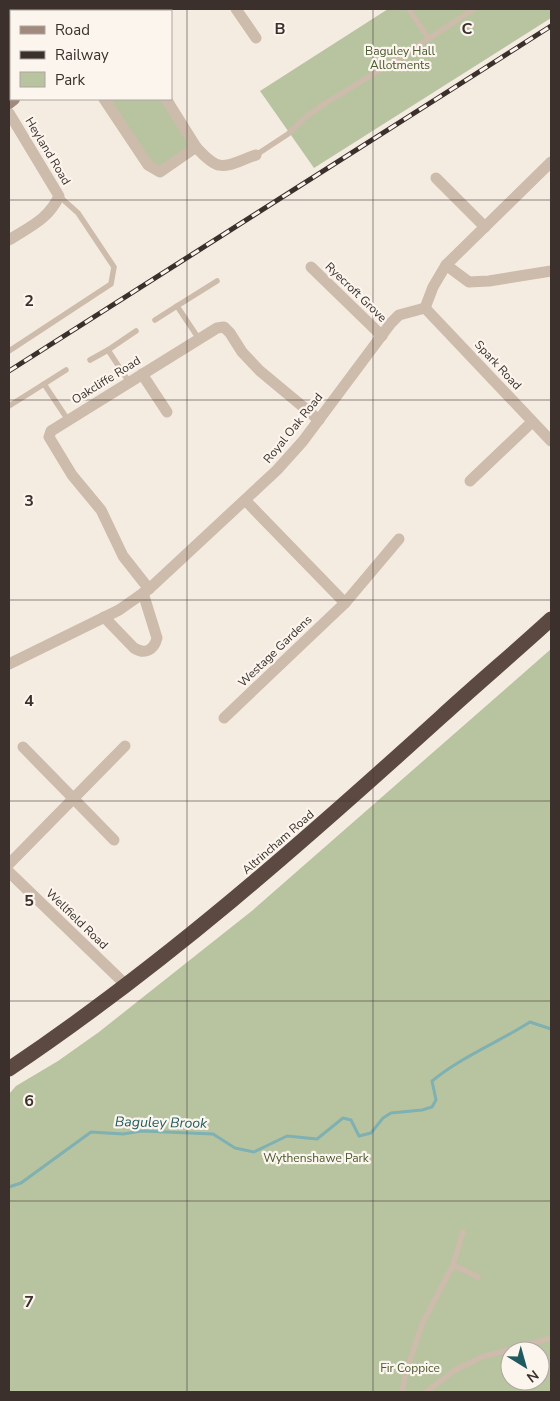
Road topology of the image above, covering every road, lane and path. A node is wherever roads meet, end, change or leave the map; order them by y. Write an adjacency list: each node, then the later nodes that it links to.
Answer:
1 (236, 9): 4 (street)
2 (409, 9): 5 (lane)
3 (474, 9): 5 (lane)
4 (256, 38)
5 (428, 38): 10 (lane)
6 (105, 100): 9 (street)
7 (167, 100): 9 (street)
8 (9, 114): 13 (street, Heyland Road)
9 (196, 147): 10 (street)
10 (256, 155)
11 (551, 162): 14 (street)
12 (436, 178): 14 (street)
13 (59, 196): 15 (street, Heyland Road); 27 (lane)
14 (485, 227): 16 (street)
15 (9, 240)
16 (446, 265): 18 (street); 21 (street)
17 (311, 267): 24 (street, Ryecroft Grove)
18 (551, 271)
19 (217, 281): 20 (lane)
20 (177, 306): 22 (lane); 25 (lane)
21 (425, 308): 24 (street, Royal Oak Road); 37 (street, Spark Road)
22 (155, 320)
23 (136, 331): 26 (lane)
24 (382, 336): 36 (street, Royal Oak Road)
25 (199, 339): 30 (street, Oakcliffe Road); 36 (street, Oakcliffe Road)
26 (108, 350): 28 (lane); 31 (lane)
27 (9, 351)
28 (90, 360)
29 (66, 370): 32 (lane)
30 (142, 374): 31 (street, Oakcliffe Road); 34 (street)
31 (130, 382): 35 (street, Oakcliffe Road)
32 (44, 384): 33 (lane); 35 (lane)
33 (9, 406)
34 (167, 412)
35 (68, 420): 42 (street, Oakcliffe Road)
36 (319, 420): 40 (street, Royal Oak Road)
37 (532, 422): 38 (street, Spark Road); 39 (street)
38 (551, 441)
39 (470, 481)
40 (246, 501): 42 (street, Royal Oak Road); 43 (street)
41 (399, 539): 43 (street, Westage Gardens)
42 (146, 591): 44 (street, Royal Oak Road); 44 (street)
43 (345, 603): 47 (street, Westage Gardens)
44 (104, 618): 46 (street, Royal Oak Road)
45 (551, 619): 54 (highway, Altrincham Road)
46 (9, 664)
47 (224, 718)
48 (125, 746): 50 (street)
49 (24, 747): 50 (street)
50 (73, 798): 51 (street); 52 (street)
51 (114, 840)
52 (9, 864)
53 (9, 872): 54 (street, Wellfield Road)
54 (126, 986): 55 (highway, Altrincham Road)
55 (9, 1069)
56 (463, 1232): 57 (lane)
57 (453, 1265): 58 (lane); 60 (lane)
58 (478, 1277)
59 (551, 1338): 61 (lane)
60 (402, 1392)
61 (426, 1392)

